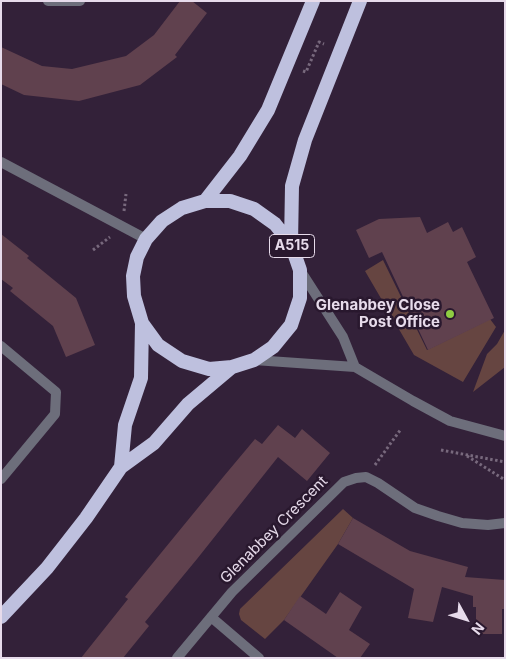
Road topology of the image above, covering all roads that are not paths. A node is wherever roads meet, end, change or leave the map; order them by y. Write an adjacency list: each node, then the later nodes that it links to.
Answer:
1 (48, 1): 2 (street)
2 (80, 1)
3 (313, 1): 6 (highway)
4 (360, 1): 8 (highway, A515)
5 (1, 162): 7 (street)
6 (205, 201): 7 (highway, A515); 8 (highway, A515)
7 (146, 239): 10 (highway, A515)
8 (291, 244): 9 (highway, A515)
9 (300, 270): 12 (highway, A515); 14 (street)
10 (142, 322): 13 (highway, A515); 16 (highway, A515)
11 (1, 346): 17 (street)
12 (254, 360): 13 (highway, A515); 14 (street)
13 (232, 367): 16 (highway, A515)
14 (355, 367): 15 (street)
15 (505, 436)
16 (121, 467): 20 (highway, A515)
17 (1, 479)
18 (505, 523): 19 (street, Glenabbey Crescent)
19 (211, 617): 21 (street, Glenabbey Crescent); 22 (street)
20 (1, 618)
21 (177, 658)
22 (260, 658)

